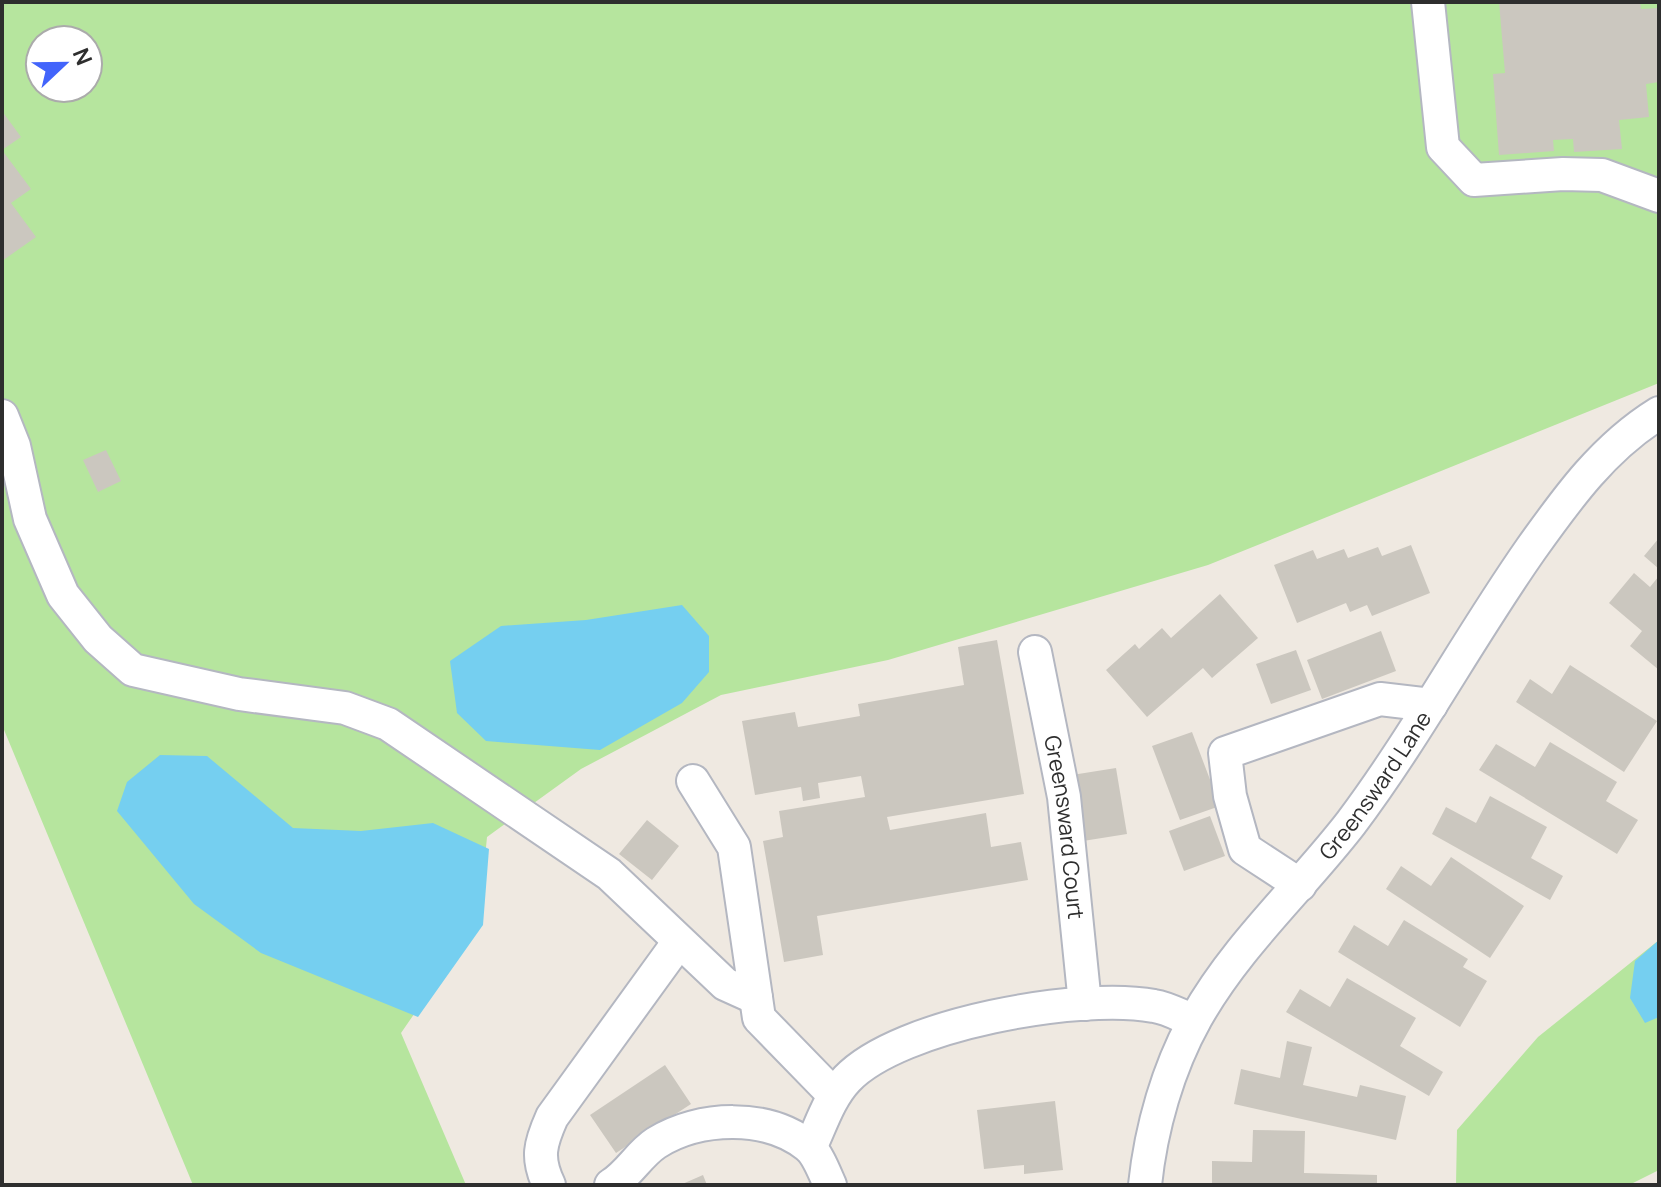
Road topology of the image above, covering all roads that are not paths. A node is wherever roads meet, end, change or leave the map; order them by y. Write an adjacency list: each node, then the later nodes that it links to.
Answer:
1 (1428, 2): 2 (street)
2 (1659, 196)
3 (1659, 413): 6 (street, Greensward Lane)
4 (2, 416): 9 (street)
5 (1035, 652): 11 (street, Greensward Court)
6 (1431, 705): 8 (street, Greensward Lane); 8 (street)
7 (693, 781): 10 (street)
8 (1300, 885): 12 (street, Greensward Lane)
9 (678, 943): 10 (street); 15 (street)
10 (756, 998): 13 (street)
11 (1085, 1004): 12 (street); 13 (street)
12 (1194, 1021): 18 (street, Greensward Lane)
13 (834, 1095): 14 (street)
14 (810, 1148): 16 (street); 17 (street)
15 (549, 1185)
16 (611, 1185)
17 (830, 1185)
18 (1145, 1185)

